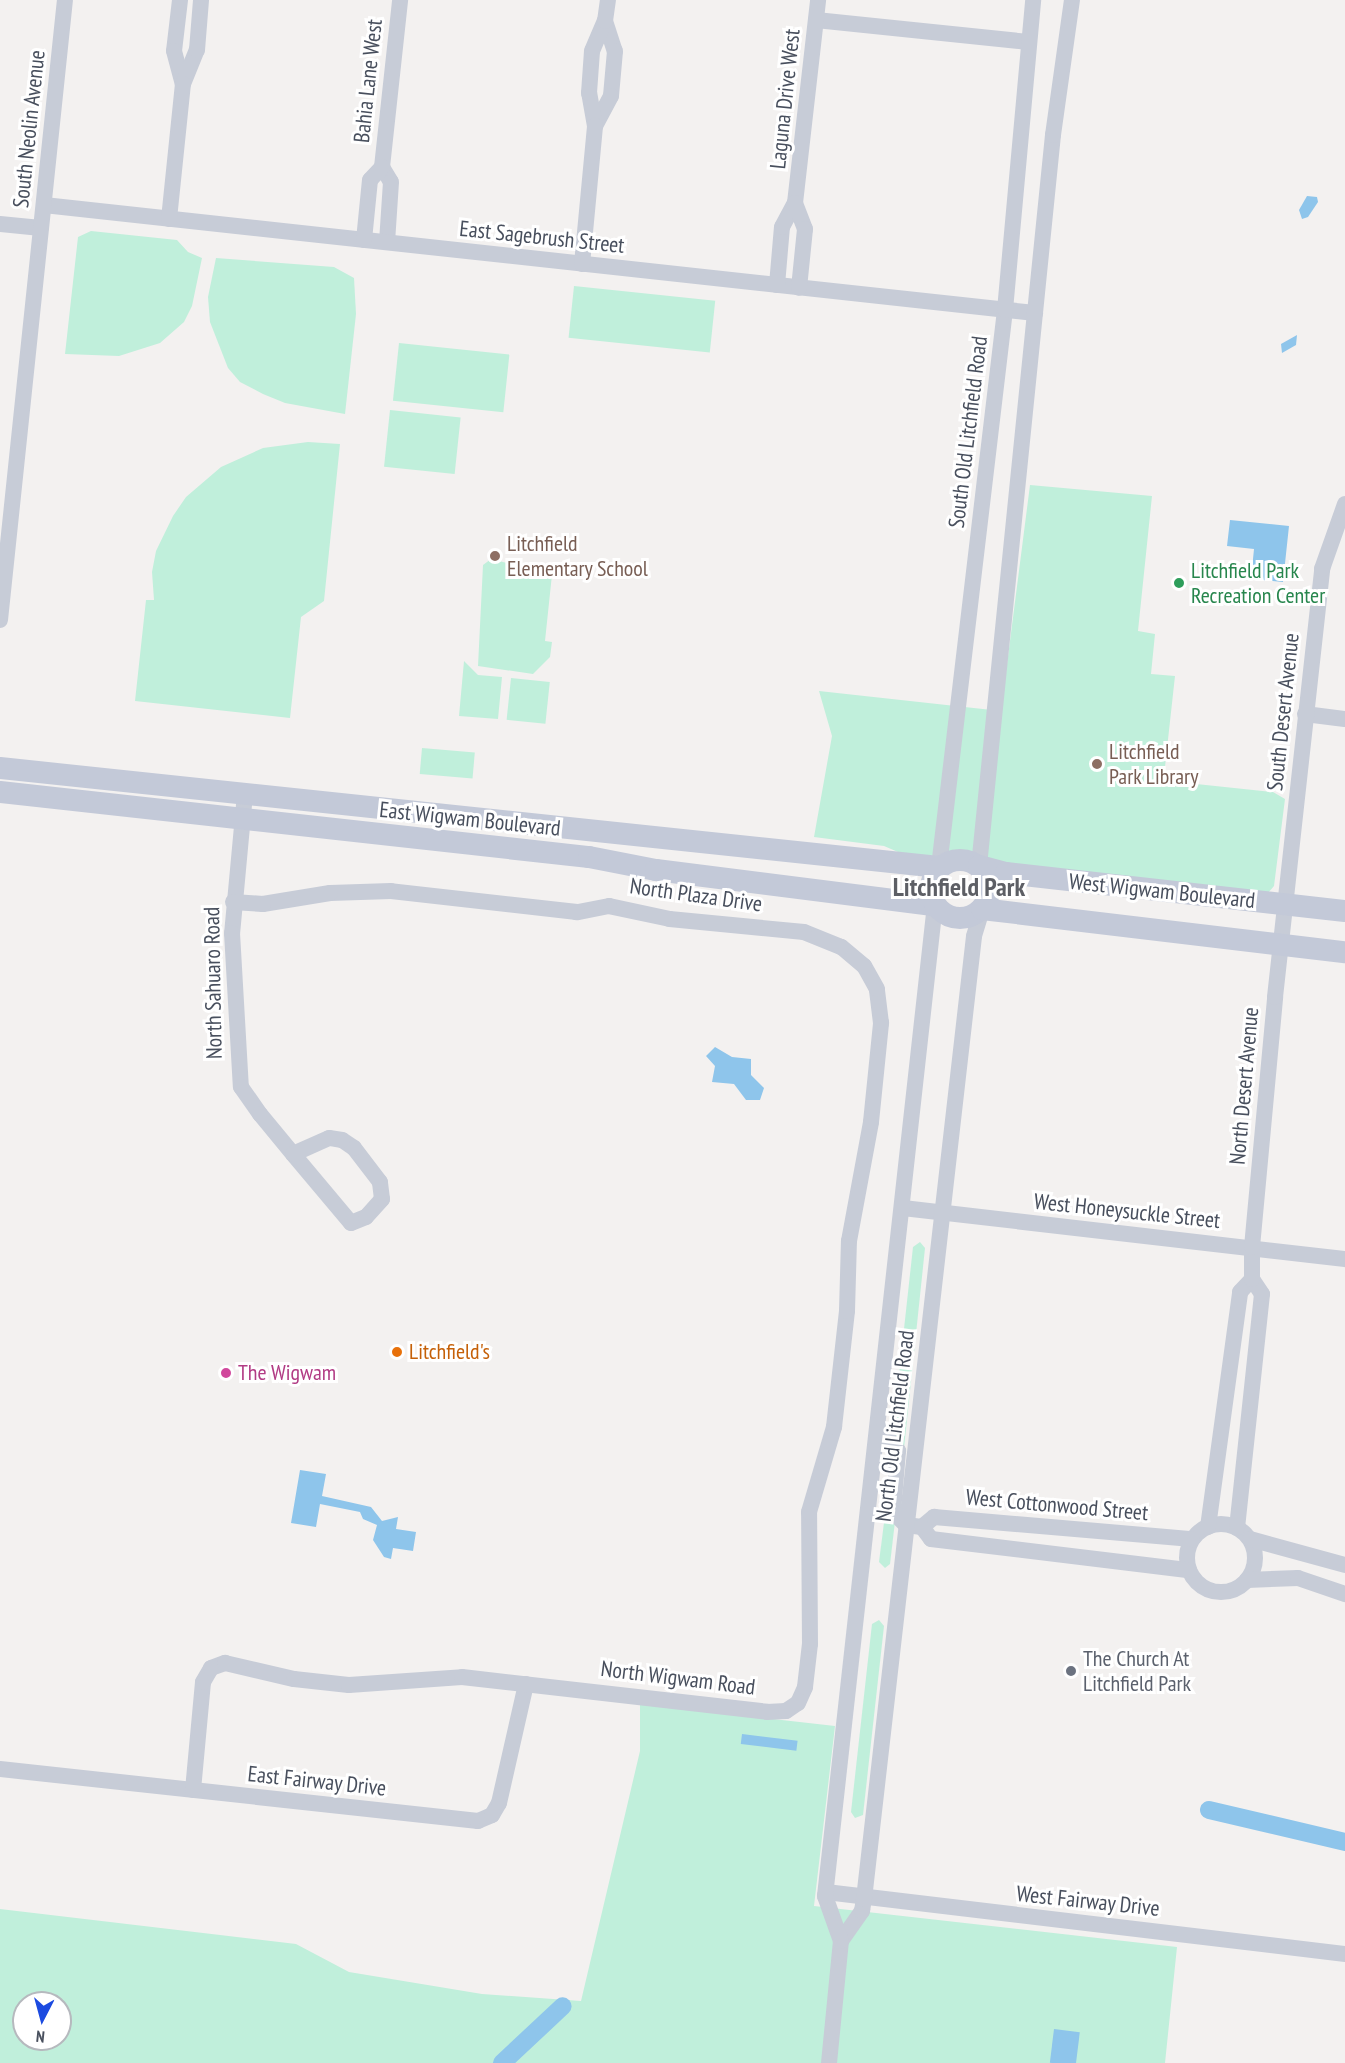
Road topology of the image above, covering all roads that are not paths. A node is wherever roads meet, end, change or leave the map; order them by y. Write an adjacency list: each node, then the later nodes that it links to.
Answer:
1 (65, 0): 16 (street, South Neolin Avenue)
2 (180, 0): 12 (street)
3 (201, 0): 12 (street)
4 (400, 0): 14 (street, Bahia Lane West)
5 (608, 0): 10 (street)
6 (818, 0): 9 (street, Laguna Drive West)
7 (1033, 0): 11 (street, South Old Litchfield Road)
8 (1072, 0): 26 (street)
9 (816, 20): 11 (street); 15 (street, Laguna Drive West)
10 (605, 21): 13 (street); 13 (street)
11 (1029, 42): 25 (street, South Old Litchfield Road)
12 (183, 84): 17 (street)
13 (595, 126): 22 (street)
14 (382, 167): 20 (street); 21 (street)
15 (795, 203): 23 (street, Laguna Drive West); 24 (street, Laguna Drive West)
16 (44, 205): 17 (street, East Sagebrush Street); 19 (street, South Neolin Avenue)
17 (169, 219): 20 (street, East Sagebrush Street)
18 (0, 224): 19 (street)
19 (41, 228): 27 (street, South Neolin Avenue)
20 (364, 240): 21 (street, East Sagebrush Street)
21 (387, 242): 22 (street, East Sagebrush Street)
22 (582, 264): 23 (street, East Sagebrush Street)
23 (777, 285): 24 (street, East Sagebrush Street)
24 (799, 288): 25 (street, East Sagebrush Street)
25 (1005, 310): 26 (street, East Sagebrush Street); 38 (street, South Old Litchfield Road)
26 (1035, 313): 37 (street)
27 (6, 498): 30 (street, South Neolin Avenue)
28 (1345, 504): 29 (street, South Desert Avenue)
29 (1341, 524): 31 (street, South Desert Avenue)
30 (0, 620)
31 (1305, 714): 32 (street); 41 (street, South Desert Avenue)
32 (1345, 718)
33 (0, 768): 35 (street, East Wigwam Boulevard)
34 (0, 792): 36 (street, East Wigwam Boulevard)
35 (245, 794): 36 (street, North Sahuaro Road); 38 (street, East Wigwam Boulevard)
36 (242, 819): 39 (street, North Sahuaro Road); 40 (street, East Wigwam Boulevard)
37 (979, 866): 38 (street); 41 (street, West Wigwam Boulevard); 42 (street)
38 (939, 867): 40 (street)
39 (233, 902): 46 (street, North Sahuaro Road); 49 (street, North Plaza Drive)
40 (935, 905): 42 (street); 47 (street, North Old Litchfield Road)
41 (1285, 905): 43 (street, West Wigwam Boulevard); 44 (street, South Desert Avenue)
42 (982, 909): 44 (street, West Wigwam Boulevard); 48 (street, North Old Litchfield Road)
43 (1345, 910)
44 (1281, 937): 45 (street, West Wigwam Boulevard); 50 (street, North Desert Avenue)
45 (1345, 952)
46 (293, 1154): 46 (street, North Sahuaro Road)
47 (903, 1208): 48 (street, West Honeysuckle Street); 53 (street, North Old Litchfield Road)
48 (942, 1213): 50 (street, West Honeysuckle Street); 54 (street, North Old Litchfield Road)
49 (849, 1241): 62 (street, North Wigwam Road)
50 (1252, 1247): 51 (street, West Honeysuckle Street); 52 (street, North Desert Avenue)
51 (1345, 1259)
52 (1252, 1279): 55 (street); 56 (street)
53 (878, 1426): 54 (street); 65 (street, North Old Litchfield Road)
54 (914, 1526): 57 (street, West Cottonwood Street); 59 (street, West Cottonwood Street); 66 (street, North Old Litchfield Road)
55 (1208, 1527): 56 (street); 57 (street)
56 (1244, 1534): 58 (street); 60 (street)
57 (1192, 1539): 59 (street)
58 (1345, 1565)
59 (1190, 1570): 60 (street)
60 (1247, 1580): 61 (street)
61 (1345, 1594)
62 (526, 1684): 64 (street, East Fairway Drive); 64 (street, North Wigwam Road)
63 (0, 1769): 64 (street, East Fairway Drive)
64 (193, 1790)
65 (826, 1892): 66 (street, West Fairway Drive); 67 (street, North Old Litchfield Road)
66 (864, 1899): 67 (street, North Old Litchfield Road); 68 (street, West Fairway Drive)
67 (841, 1941): 69 (street, North Old Litchfield Road)
68 (1345, 1954)
69 (829, 2063)

